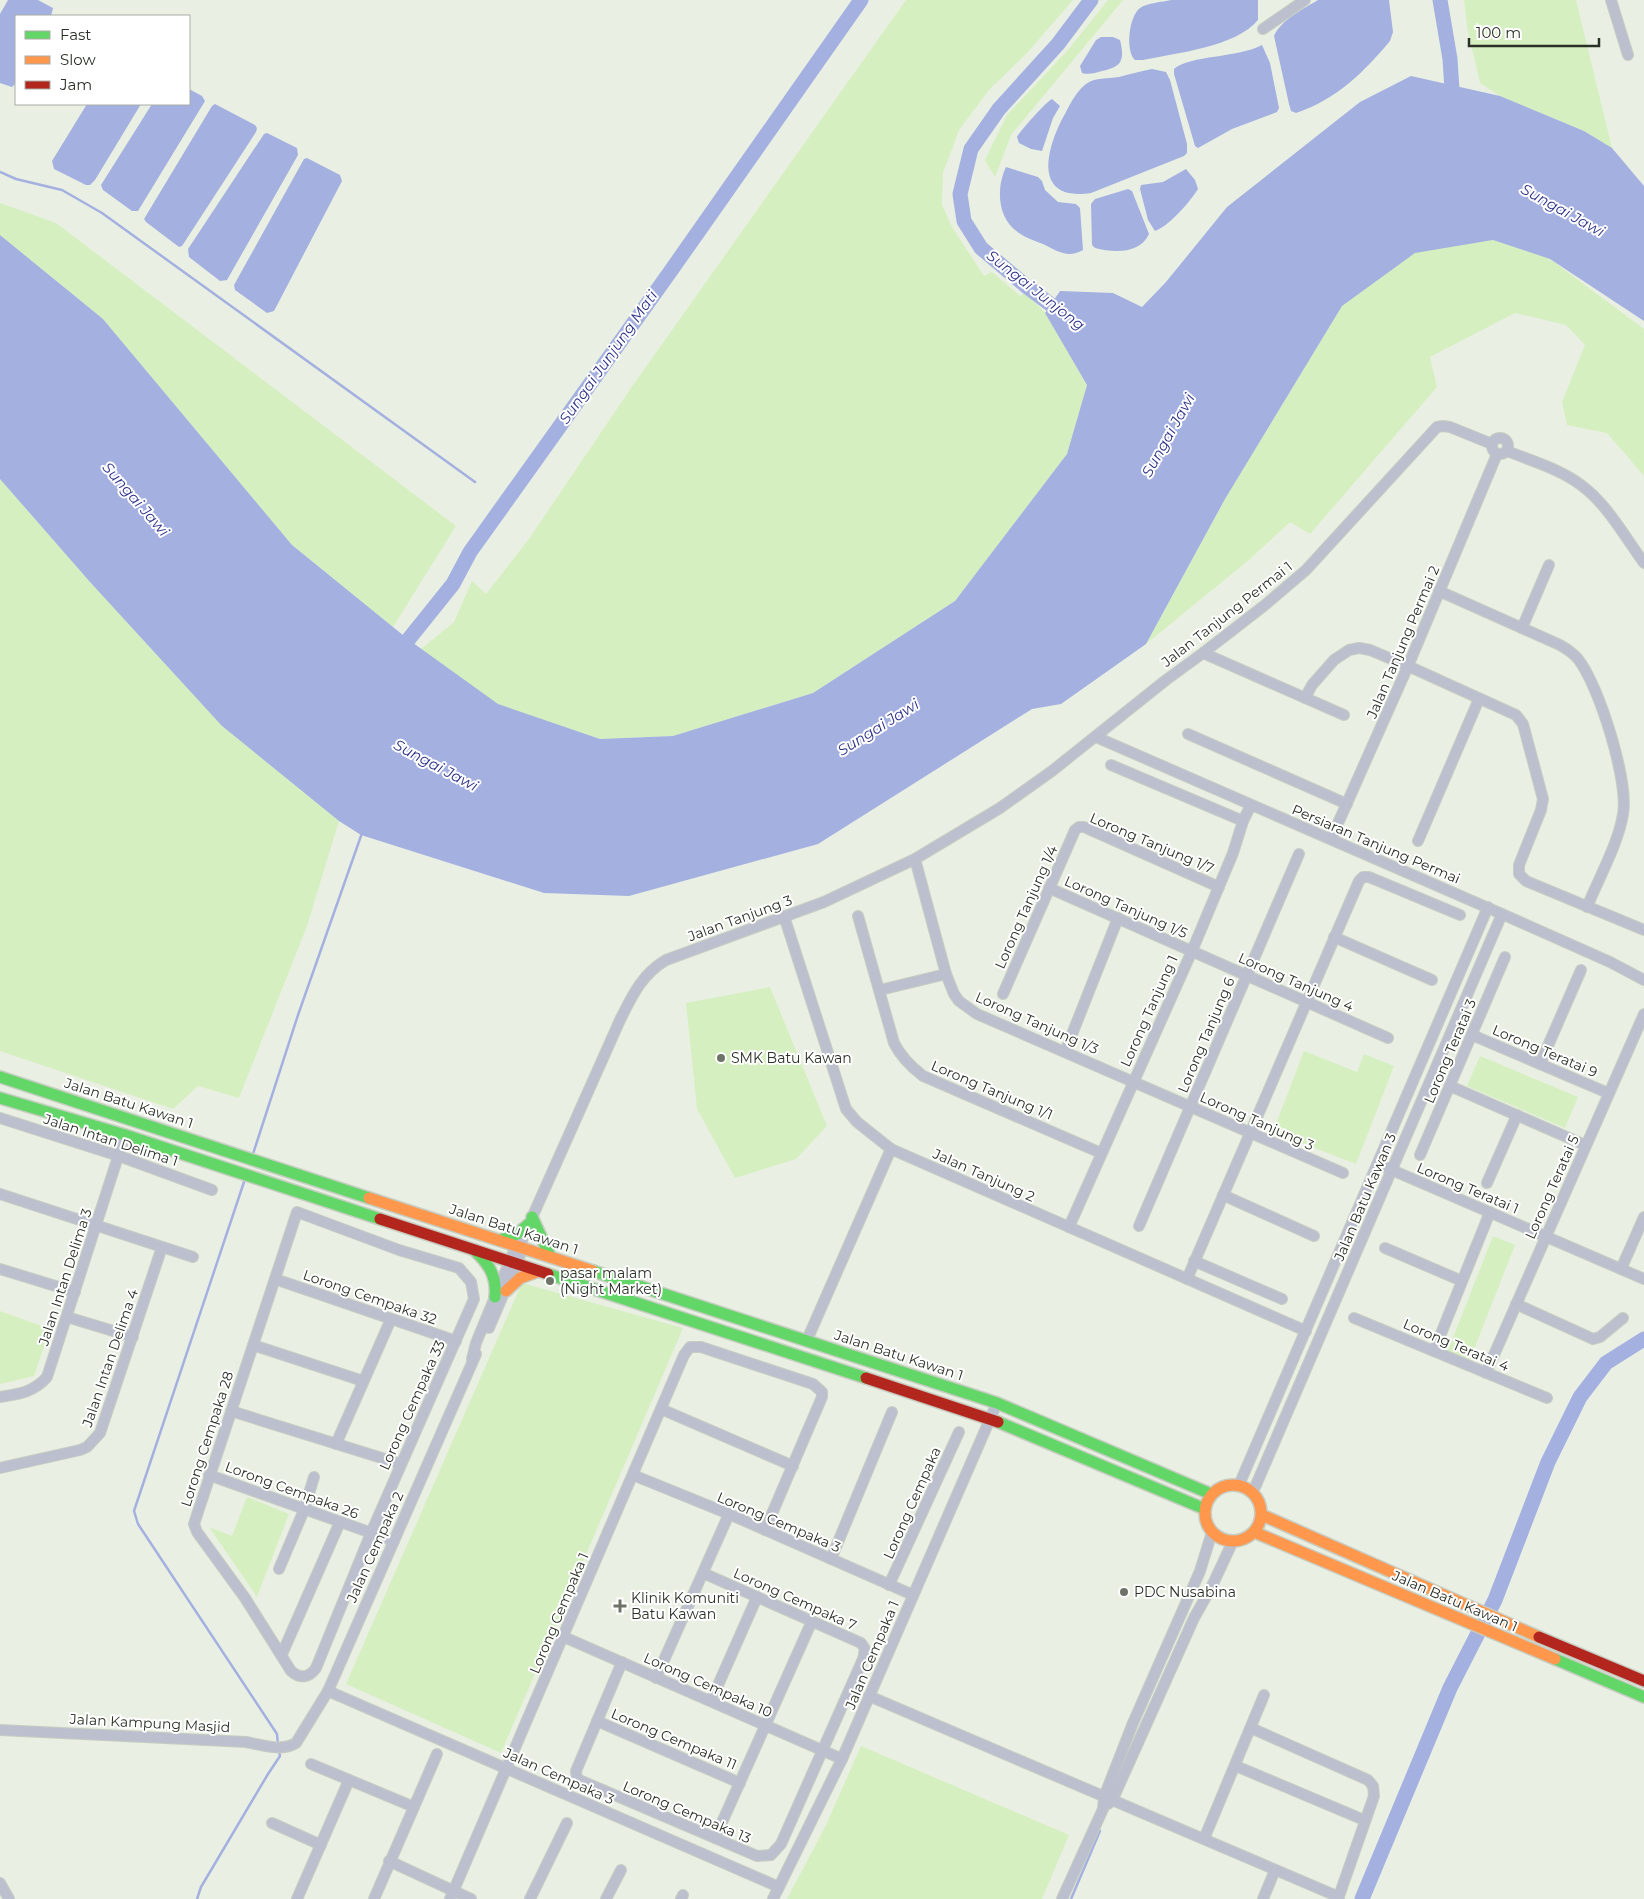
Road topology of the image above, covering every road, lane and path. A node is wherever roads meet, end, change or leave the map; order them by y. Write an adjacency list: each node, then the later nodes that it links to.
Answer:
1 (1305, 0): 3 (street)
2 (1611, 0): 4 (street)
3 (1263, 29)
4 (1628, 55)
5 (1492, 444): 6 (street); 6 (street); 11 (street, Jalan Tanjung Permai 1)
6 (1502, 452): 7 (street); 9 (street, Jalan Tanjung Permai 2)
7 (1644, 563)
8 (1549, 565): 10 (street)
9 (1439, 591): 10 (street); 12 (street, Jalan Tanjung Permai 2)
10 (1522, 628): 30 (street)
11 (1203, 653): 13 (street); 17 (street, Jalan Tanjung Permai 1)
12 (1408, 666): 13 (street); 14 (street); 19 (street, Jalan Tanjung Permai 2)
13 (1305, 698): 15 (street)
14 (1479, 699): 24 (street); 30 (street)
15 (1344, 715)
16 (1188, 734): 19 (street)
17 (1096, 737): 20 (street, Persiaran Tanjung Permai); 26 (street, Jalan Tanjung 3)
18 (1111, 765): 21 (street)
19 (1347, 804): 23 (street, Jalan Tanjung Permai 2)
20 (1251, 805): 21 (street, Lorong Tanjung 1); 23 (street, Persiaran Tanjung Permai)
21 (1243, 821): 27 (street, Lorong Tanjung 1)
22 (1075, 830): 27 (street, Lorong Tanjung 1/7); 28 (street, Lorong Tanjung 1/4)
23 (1331, 839): 29 (street, Persiaran Tanjung Permai)
24 (1418, 840)
25 (1298, 854): 42 (street, Lorong Tanjung 6)
26 (915, 859): 33 (street, Jalan Tanjung 3); 41 (street, Lorong Tanjung 1/3)
27 (1219, 887): 38 (street, Lorong Tanjung 1)
28 (1049, 888): 35 (street, Lorong Tanjung 1/5); 46 (street, Lorong Tanjung 1/4)
29 (1488, 907): 31 (street, Persiaran Tanjung Permai); 68 (street, Jalan Batu Kawan 3)
30 (1587, 907): 36 (street)
31 (1502, 914): 44 (street, Persiaran Tanjung Permai); 69 (street, Jalan Batu Kawan 3)
32 (1460, 915): 37 (street)
33 (784, 916): 64 (street, Jalan Tanjung 2); 78 (street, Jalan Tanjung 3)
34 (858, 916): 45 (street, Lorong Tanjung 1/1)
35 (1118, 918): 38 (street, Lorong Tanjung 1/5); 51 (street)
36 (1644, 930)
37 (1334, 937): 43 (street); 47 (street)
38 (1192, 951): 42 (street, Lorong Tanjung 4); 54 (street, Lorong Tanjung 1)
39 (1505, 957): 49 (street, Lorong Teratai 3)
40 (1581, 970): 52 (street)
41 (946, 974): 45 (street); 51 (street, Lorong Tanjung 1/3)
42 (1247, 975): 47 (street, Lorong Tanjung 4); 58 (street, Lorong Tanjung 6)
43 (1432, 980)
44 (1644, 980)
45 (880, 990): 65 (street, Lorong Tanjung 1/1)
46 (1003, 994)
47 (1306, 1001): 50 (street, Lorong Tanjung 4); 61 (street)
48 (1644, 1014): 56 (street, Lorong Teratai 5)
49 (1472, 1035): 52 (street, Lorong Teratai 9); 55 (street, Lorong Teratai 3)
50 (1388, 1038)
51 (1065, 1052): 54 (street, Lorong Tanjung 1/3)
52 (1540, 1064): 56 (street, Lorong Teratai 9)
53 (0, 1077): 84 (street, Jalan Batu Kawan 1)
54 (1133, 1081): 58 (street, Lorong Tanjung 3); 65 (street, Lorong Tanjung 1)
55 (1450, 1086): 59 (street); 67 (street, Lorong Teratai 3)
56 (1608, 1093): 63 (street, Lorong Teratai 5)
57 (0, 1098): 62 (street)
58 (1190, 1106): 61 (street, Lorong Tanjung 3); 80 (street, Lorong Tanjung 6)
59 (1517, 1115): 63 (street); 71 (street)
60 (0, 1118): 66 (street, Jalan Intan Delima 1)
61 (1250, 1132): 70 (street, Lorong Tanjung 3); 74 (street)
62 (125, 1135): 66 (street, Jalan Intan Delima 3); 88 (street)
63 (1586, 1145): 83 (street, Lorong Teratai 5)
64 (890, 1149): 81 (street, Jalan Tanjung 2); 111 (street)
65 (1101, 1152): 81 (street, Lorong Tanjung 1)
66 (119, 1156): 72 (street, Jalan Intan Delima 1); 79 (street, Jalan Intan Delima 3)
67 (1420, 1156)
68 (1378, 1164): 69 (street, Lorong Teratai 1); 109 (street, Jalan Batu Kawan 3)
69 (1392, 1170): 76 (street, Lorong Teratai 1); 134 (street, Jalan Batu Kawan 3)
70 (1343, 1173)
71 (1487, 1183)
72 (212, 1190)
73 (0, 1194): 79 (street)
74 (1222, 1196): 82 (street); 91 (street)
75 (297, 1212): 96 (street, Lorong Cempaka 28); 112 (street, Lorong Cempaka 33)
76 (1490, 1212): 83 (street, Lorong Teratai 1); 99 (street)
77 (1644, 1217): 94 (street)
78 (531, 1220): 84 (street); 85 (street, Jalan Tanjung 3); 89 (street)
79 (96, 1226): 86 (street); 101 (street, Jalan Intan Delima 3)
80 (1139, 1226)
81 (1069, 1227): 97 (street, Jalan Tanjung 2)
82 (1314, 1236)
83 (1546, 1236): 94 (street, Lorong Teratai 1); 104 (street, Lorong Teratai 5)
84 (501, 1240): 85 (street, Jalan Batu Kawan 1)
85 (520, 1245): 89 (street, Jalan Batu Kawan 1); 92 (street, Jalan Cempaka 2)
86 (162, 1247): 90 (street); 110 (street, Jalan Intan Delima 4)
87 (1385, 1248): 99 (street)
88 (474, 1250): 92 (street); 102 (street)
89 (550, 1256): 111 (street, Jalan Batu Kawan 1)
90 (193, 1257)
91 (1194, 1261): 97 (street); 103 (street)
92 (513, 1263): 95 (street); 100 (street, Jalan Cempaka 2); 102 (street, Jalan Cempaka 2)
93 (0, 1269): 101 (street)
94 (1621, 1269): 98 (street, Lorong Teratai 1)
95 (539, 1271): 100 (street); 124 (street)
96 (274, 1279): 108 (street, Lorong Cempaka 32); 113 (street, Lorong Cempaka 28)
97 (1187, 1279): 109 (street, Jalan Tanjung 2)
98 (1644, 1279)
99 (1462, 1281): 114 (street)
100 (506, 1291): 115 (street, Jalan Cempaka 2)
101 (75, 1292): 105 (street, Jalan Intan Delima 3)
102 (495, 1297): 115 (street, Jalan Cempaka 2)
103 (1282, 1299)
104 (1516, 1304): 107 (street); 116 (street, Lorong Teratai 5)
105 (66, 1316): 110 (street); 118 (street, Jalan Intan Delima 3)
106 (1354, 1318): 114 (street, Lorong Teratai 4)
107 (1623, 1318)
108 (390, 1319): 112 (street, Lorong Cempaka 32); 117 (street)
109 (1306, 1331): 133 (street, Jalan Batu Kawan 3)
110 (133, 1337): 129 (street, Jalan Intan Delima 4)
111 (807, 1340): 120 (street, Jalan Batu Kawan 1)
112 (456, 1341): 127 (street, Lorong Cempaka 33)
113 (253, 1345): 117 (street); 122 (street, Lorong Cempaka 28)
114 (1434, 1351): 116 (street, Lorong Teratai 4)
115 (472, 1359): 145 (street, Jalan Cempaka 2)
116 (1486, 1372): 119 (street, Lorong Teratai 4)
117 (364, 1381): 126 (street)
118 (0, 1397)
119 (1547, 1398)
120 (997, 1403): 124 (street, Jalan Cempaka 1); 135 (street, Jalan Batu Kawan 1)
121 (662, 1409): 128 (street); 128 (street, Lorong Cempaka 1); 131 (street, Lorong Cempaka 1)
122 (231, 1411): 126 (street); 130 (street, Lorong Cempaka 28)
123 (892, 1412): 147 (street)
124 (991, 1419): 136 (street); 151 (street, Jalan Cempaka 1)
125 (959, 1432): 150 (street, Lorong Cempaka)
126 (336, 1444): 127 (street)
127 (401, 1464): 144 (street, Lorong Cempaka 33)
128 (792, 1466): 141 (street)
129 (0, 1468)
130 (209, 1475): 137 (street, Lorong Cempaka 26); 155 (street, Lorong Cempaka 28)
131 (633, 1475): 138 (street, Lorong Cempaka 3); 154 (street, Lorong Cempaka 1)
132 (314, 1477): 137 (street)
133 (1239, 1485): 134 (street); 135 (street)
134 (1253, 1492): 139 (street)
135 (1212, 1494): 136 (street)
136 (1205, 1509): 142 (street)
137 (304, 1510): 140 (street, Lorong Cempaka 26); 148 (street)
138 (729, 1514): 141 (street, Lorong Cempaka 3); 149 (street)
139 (1262, 1515): 143 (street); 159 (street, Jalan Batu Kawan 1)
140 (340, 1522): 144 (street, Lorong Cempaka 26); 155 (street)
141 (765, 1530): 147 (street, Lorong Cempaka 3)
142 (1212, 1532): 146 (street); 178 (street)
143 (1254, 1532): 146 (street); 163 (street, Jalan Batu Kawan 1)
144 (371, 1533): 145 (street, Lorong Cempaka 26); 155 (street, Lorong Cempaka 33)
145 (394, 1541): 160 (street, Jalan Cempaka 2)
146 (1233, 1541): 178 (street)
147 (831, 1559): 150 (street, Lorong Cempaka 3)
148 (279, 1569)
149 (703, 1573): 152 (street, Lorong Cempaka 7); 158 (street)
150 (889, 1584): 151 (street, Lorong Cempaka 3)
151 (912, 1595): 162 (street, Jalan Cempaka 1)
152 (757, 1597): 153 (street, Lorong Cempaka 7); 164 (street)
153 (812, 1621): 156 (street, Lorong Cempaka 7); 166 (street)
154 (564, 1637): 157 (street, Lorong Cempaka 10); 175 (street, Lorong Cempaka 1)
155 (282, 1654)
156 (863, 1659): 170 (street, Jalan Cempaka 1)
157 (622, 1662): 158 (street, Lorong Cempaka 10); 165 (street)
158 (656, 1678): 164 (street, Lorong Cempaka 10)
159 (1644, 1681)
160 (328, 1691): 169 (street, Jalan Cempaka 2); 175 (street, Jalan Cempaka 3)
161 (1264, 1695): 167 (street)
162 (869, 1696): 172 (street, Jalan Cempaka 1); 178 (street)
163 (1644, 1697)
164 (711, 1702): 166 (street, Lorong Cempaka 10)
165 (597, 1721): 177 (street, Lorong Cempaka 11); 183 (street, Lorong Cempaka 13)
166 (765, 1726): 170 (street, Lorong Cempaka 10); 177 (street)
167 (1251, 1728): 174 (street); 180 (street)
168 (0, 1730): 169 (street, Jalan Kampung Masjid)
169 (296, 1743)
170 (823, 1751): 172 (street, Lorong Cempaka 10); 185 (street, Jalan Cempaka 1)
171 (437, 1754): 179 (street)
172 (842, 1759): 191 (street, Jalan Cempaka 1)
173 (311, 1764): 176 (street)
174 (1236, 1766): 180 (street); 184 (street)
175 (507, 1768): 191 (street, Jalan Cempaka 3); 192 (street, Lorong Cempaka 1)
176 (349, 1780): 179 (street); 186 (street)
177 (740, 1783): 183 (street)
178 (1108, 1799): 184 (street); 201 (street)
179 (414, 1807): 187 (street)
180 (1364, 1820): 193 (street)
181 (272, 1823): 186 (street)
182 (568, 1823): 198 (street)
183 (715, 1838): 185 (street, Lorong Cempaka 13)
184 (1204, 1840): 189 (street)
185 (781, 1844)
186 (321, 1845): 195 (street)
187 (389, 1861): 192 (street); 196 (street)
188 (621, 1870): 199 (street)
189 (1275, 1870): 193 (street); 202 (street)
190 (0, 1884): 194 (street)
191 (779, 1887): 200 (street, Jalan Cempaka 1)
192 (452, 1895): 197 (street)
193 (1339, 1898)
194 (9, 1899)
195 (297, 1899)
196 (374, 1899)
197 (471, 1899)
198 (530, 1899)
199 (606, 1899)
200 (773, 1899)
201 (1062, 1899)
202 (1263, 1899)

